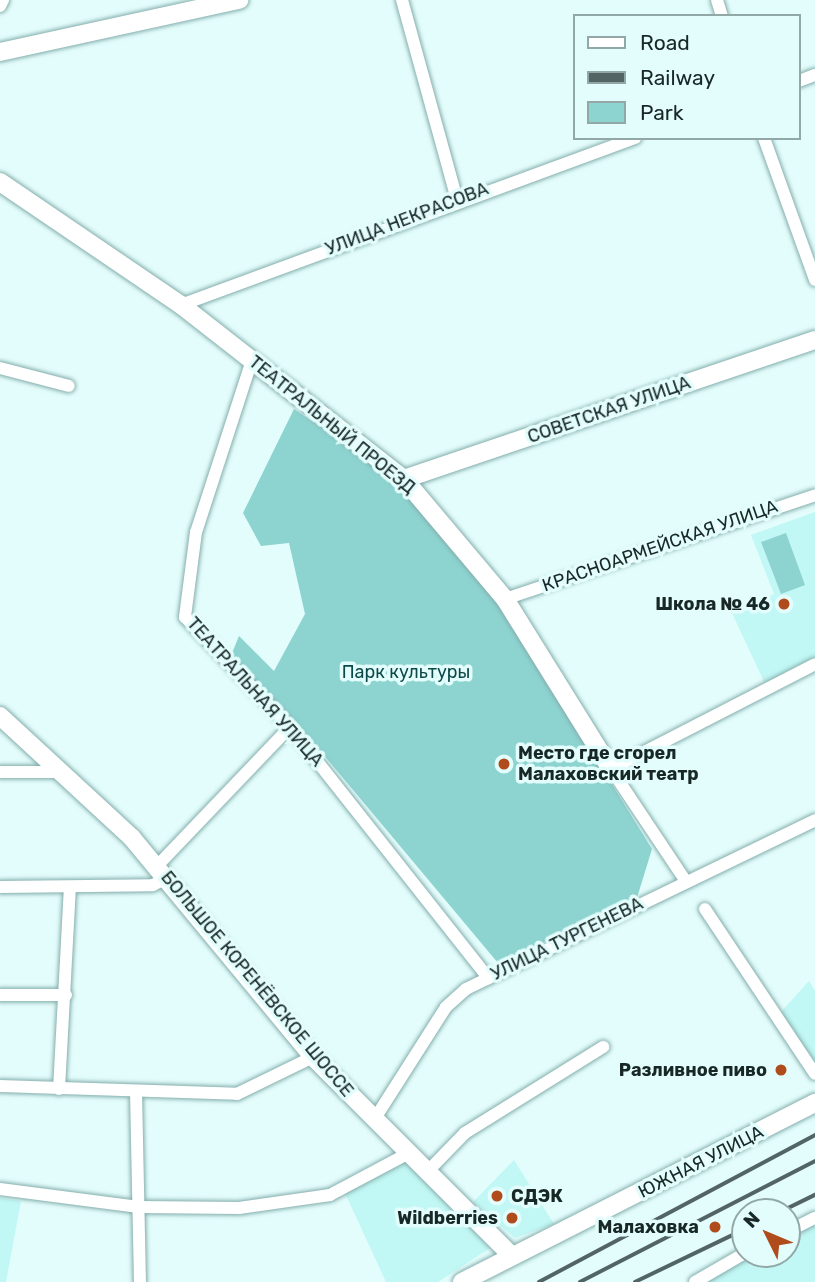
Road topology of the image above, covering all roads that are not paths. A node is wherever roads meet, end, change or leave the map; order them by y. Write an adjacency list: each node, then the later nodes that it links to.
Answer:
1 (3, 0): 4 (street)
2 (239, 0): 5 (street)
3 (402, 0): 9 (street)
4 (0, 6)
5 (0, 52)
6 (629, 140): 9 (street, УЛИЦА НЕКРАСОВА)
7 (765, 140): 10 (street)
8 (0, 181): 11 (street, ТЕАТРАЛЬНЫЙ ПРОЕЗД)
9 (457, 199): 11 (street, УЛИЦА НЕКРАСОВА)
10 (815, 280)
11 (181, 305): 13 (street, ТЕАТРАЛЬНЫЙ ПРОЕЗД)
12 (815, 340): 16 (street, СОВЕТСКАЯ УЛИЦА)
13 (251, 360): 16 (street, ТЕАТРАЛЬНЫЙ ПРОЕЗД); 21 (street, ТЕАТРАЛЬНАЯ УЛИЦА)
14 (0, 368): 15 (street)
15 (69, 386)
16 (404, 479): 18 (street, ТЕАТРАЛЬНЫЙ ПРОЕЗД)
17 (815, 495): 18 (street, КРАСНОАРМЕЙСКАЯ УЛИЦА)
18 (505, 600): 22 (street, ТЕАТРАЛЬНЫЙ ПРОЕЗД)
19 (815, 664): 22 (street)
20 (0, 716): 24 (street, БОЛЬШОЕ КОРЕНЁВСКОЕ ШОССЕ)
21 (290, 727): 26 (street); 31 (street, ТЕАТРАЛЬНАЯ УЛИЦА)
22 (611, 769): 27 (street, ТЕАТРАЛЬНЫЙ ПРОЕЗД)
23 (0, 772): 24 (street)
24 (57, 772): 26 (street, БОЛЬШОЕ КОРЕНЁВСКОЕ ШОССЕ)
25 (815, 820): 27 (street, УЛИЦА ТУРГЕНЕВА)
26 (163, 871): 29 (street); 35 (street, БОЛЬШОЕ КОРЕНЁВСКОЕ ШОССЕ)
27 (685, 880): 31 (street, УЛИЦА ТУРГЕНЕВА)
28 (0, 887): 29 (street)
29 (70, 888): 33 (street)
30 (705, 909): 36 (street)
31 (488, 978): 41 (street, УЛИЦА ТУРГЕНЕВА)
32 (0, 995): 33 (street)
33 (66, 995): 38 (street)
34 (603, 1047): 43 (street)
35 (313, 1057): 39 (street); 41 (street, БОЛЬШОЕ КОРЕНЁВСКОЕ ШОССЕ)
36 (815, 1074)
37 (0, 1086): 38 (street)
38 (59, 1089): 39 (street)
39 (136, 1092): 45 (street)
40 (815, 1103): 46 (street, ЮЖНАЯ УЛИЦА)
41 (374, 1121): 42 (street, БОЛЬШОЕ КОРЕНЁВСКОЕ ШОССЕ)
42 (409, 1153): 43 (street, БОЛЬШОЕ КОРЕНЁВСКОЕ ШОССЕ); 45 (street)
43 (428, 1171): 46 (street, БОЛЬШОЕ КОРЕНЁВСКОЕ ШОССЕ)
44 (0, 1189): 45 (street)
45 (139, 1207): 48 (street)
46 (511, 1255): 49 (street, ЮЖНАЯ УЛИЦА)
47 (731, 1261): 50 (street)
48 (140, 1282)
49 (462, 1282)
50 (695, 1282)

